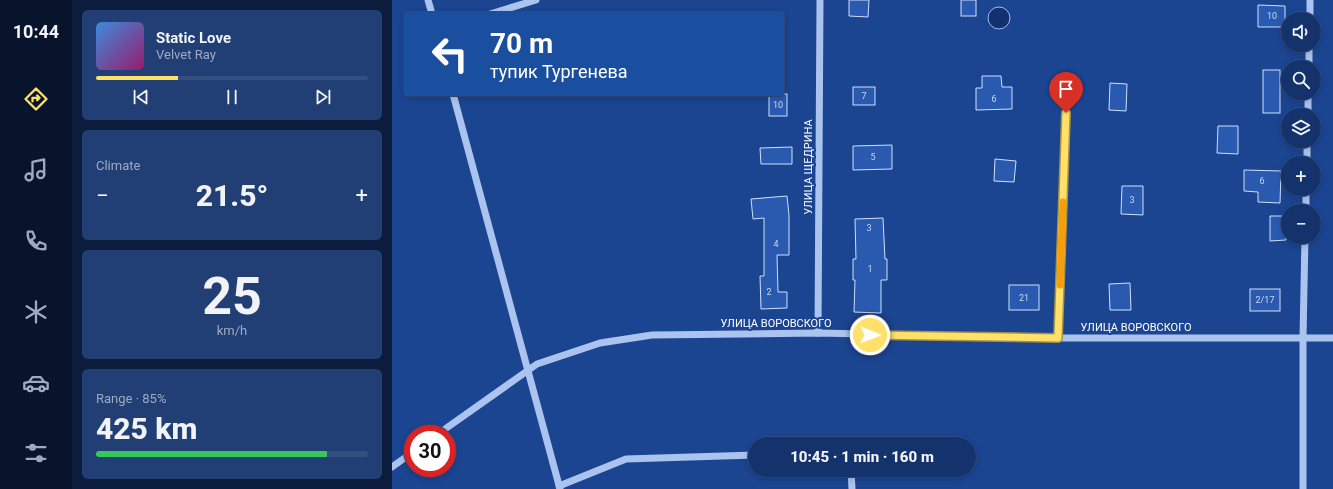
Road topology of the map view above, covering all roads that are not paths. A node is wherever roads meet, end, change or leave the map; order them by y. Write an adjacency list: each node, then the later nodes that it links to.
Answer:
1 (428, 0): 5 (street)
2 (536, 0): 6 (street)
3 (820, 0): 11 (street, УЛИЦА ЩЕДРИНА)
4 (1310, 0): 7 (street)
5 (431, 12)
6 (497, 12)
7 (1310, 12)
8 (454, 96): 15 (street)
9 (1066, 113): 12 (street)
10 (1305, 244): 13 (street)
11 (818, 333): 12 (street, УЛИЦА ВОРОВСКОГО); 15 (street, УЛИЦА ВОРОВСКОГО)
12 (1058, 338): 13 (street, УЛИЦА ВОРОВСКОГО)
13 (1303, 338): 14 (street, УЛИЦА ВОРОВСКОГО); 23 (street)
14 (1333, 338)
15 (528, 370): 16 (street, УЛИЦА ВОРОВСКОГО); 21 (street)
16 (451, 425)
17 (748, 455): 21 (street)
18 (404, 458): 19 (street)
19 (392, 467)
20 (851, 477): 22 (street)
21 (560, 488)
22 (852, 489)
23 (1303, 489)

